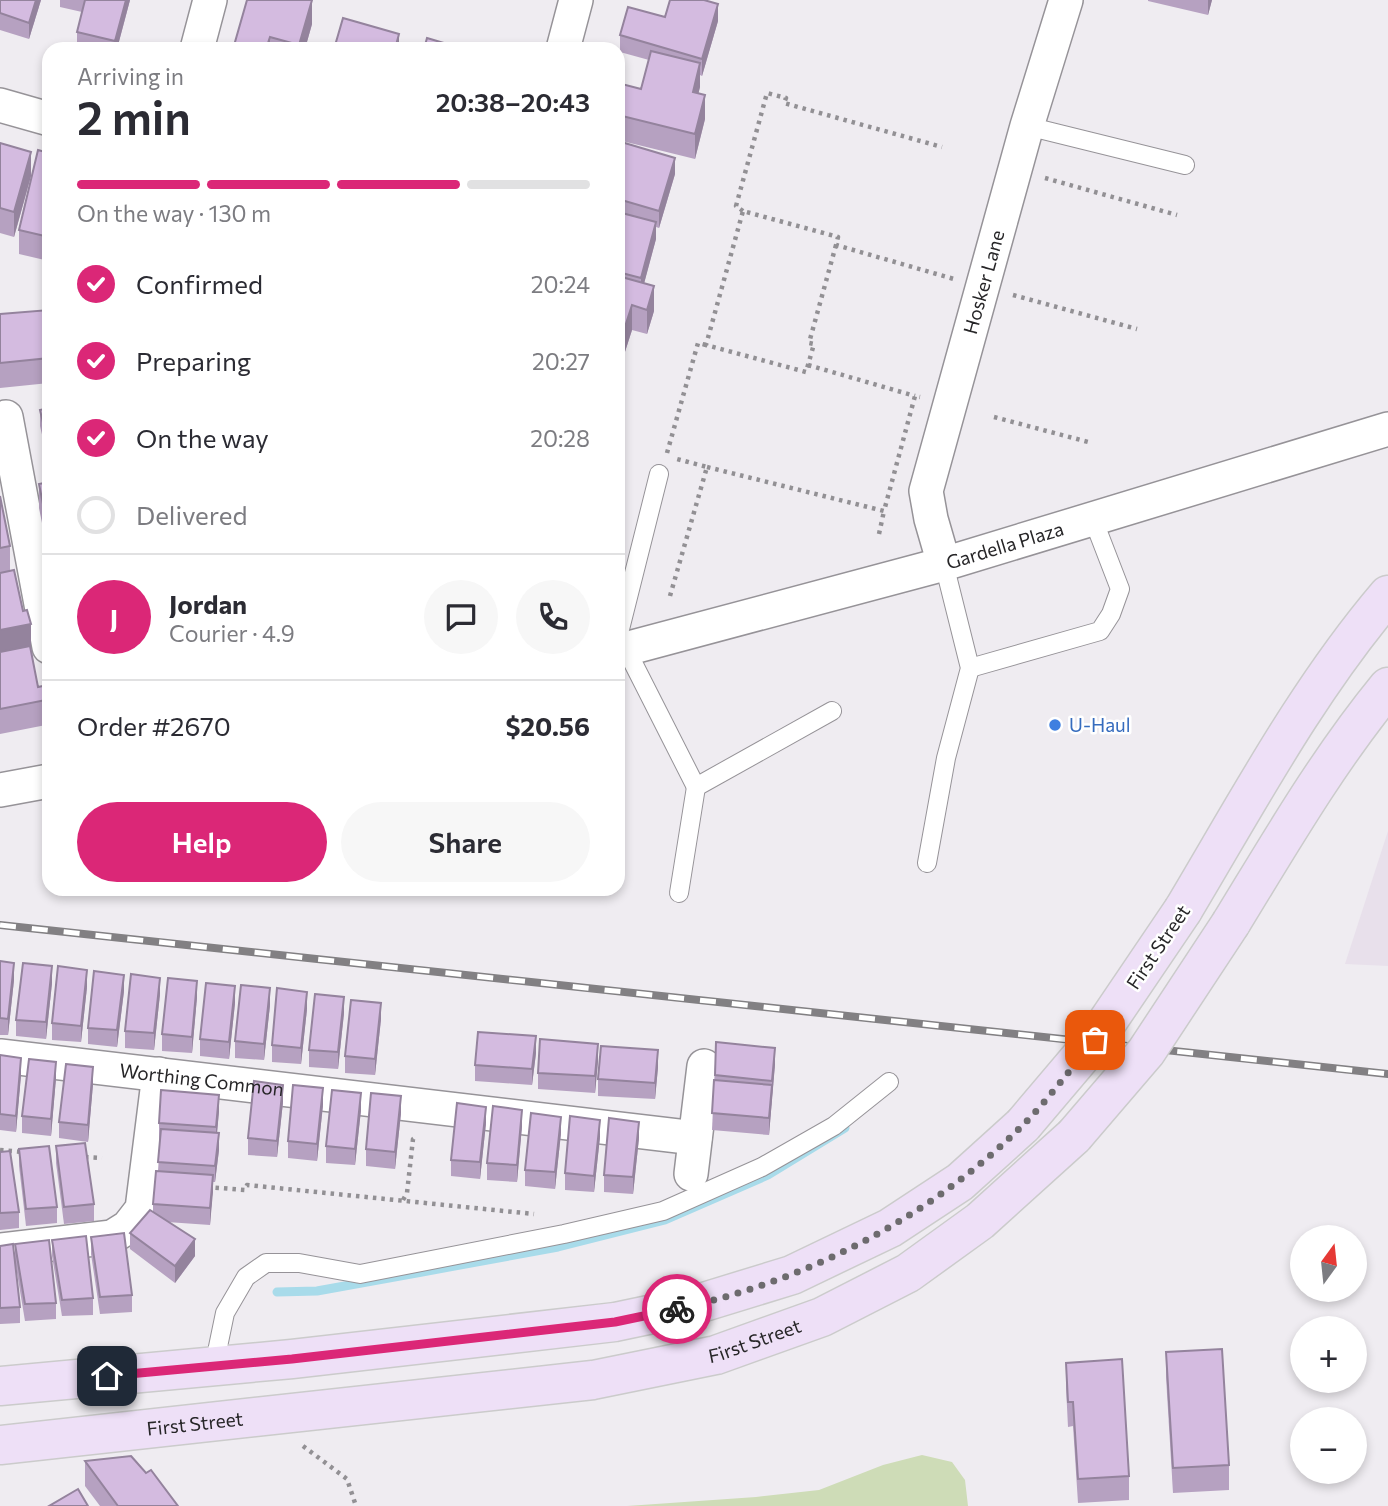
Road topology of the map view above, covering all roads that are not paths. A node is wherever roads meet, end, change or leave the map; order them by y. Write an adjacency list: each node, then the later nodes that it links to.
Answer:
1 (210, 0): 4 (street)
2 (576, 0): 5 (street)
3 (1066, 0): 8 (street, Hosker Lane)
4 (199, 42)
5 (565, 42)
6 (0, 105): 7 (street)
7 (42, 117)
8 (1027, 126): 9 (lane); 14 (street, Hosker Lane)
9 (1185, 165)
10 (6, 417): 16 (street)
11 (1388, 429): 13 (street, Gardella Plaza)
12 (659, 474): 17 (lane)
13 (1093, 519): 14 (street, Gardella Plaza); 20 (lane)
14 (944, 564): 18 (street, Gardella Plaza); 20 (lane)
15 (1388, 595): 35 (main road, First Street, bridge)
16 (42, 610)
17 (625, 624)
18 (625, 645)
19 (625, 655): 24 (lane)
20 (970, 668): 26 (lane)
21 (1388, 687): 37 (main road, First Street, bridge)
22 (832, 710): 24 (lane)
23 (42, 782): 25 (street)
24 (696, 787): 27 (lane)
25 (0, 790)
26 (927, 863)
27 (679, 893)
28 (0, 1056): 30 (street, Worthing Common)
29 (704, 1066): 32 (street)
30 (159, 1074): 32 (street, Worthing Common); 34 (street)
31 (888, 1082): 35 (lane)
32 (695, 1138): 33 (street)
33 (691, 1174)
34 (0, 1250)
35 (214, 1366): 36 (main road, First Street)
36 (0, 1387)
37 (0, 1445)

